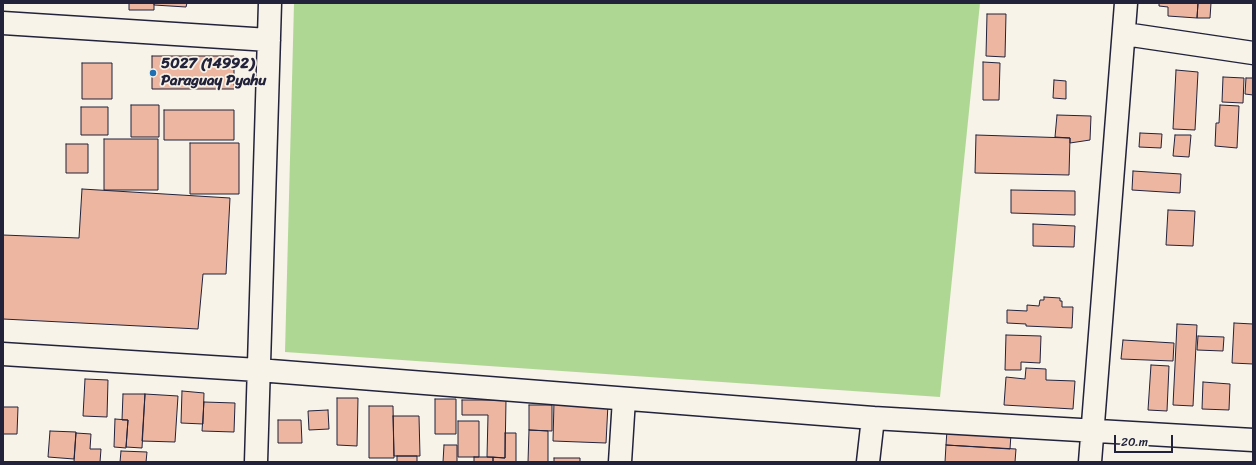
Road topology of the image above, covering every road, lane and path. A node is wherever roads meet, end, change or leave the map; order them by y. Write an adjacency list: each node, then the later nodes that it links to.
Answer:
1 (270, 3): 5 (street)
2 (1126, 3): 4 (street)
3 (3, 23): 5 (street)
4 (1125, 34): 6 (street); 11 (street)
5 (269, 40): 8 (street)
6 (1253, 53)
7 (3, 354): 8 (street)
8 (258, 370): 9 (street); 13 (street)
9 (624, 399): 10 (street); 14 (street)
10 (872, 418): 11 (street); 15 (street)
11 (1092, 431): 12 (street); 16 (street)
12 (1253, 440)
13 (256, 462)
14 (620, 462)
15 (868, 462)
16 (1090, 462)

